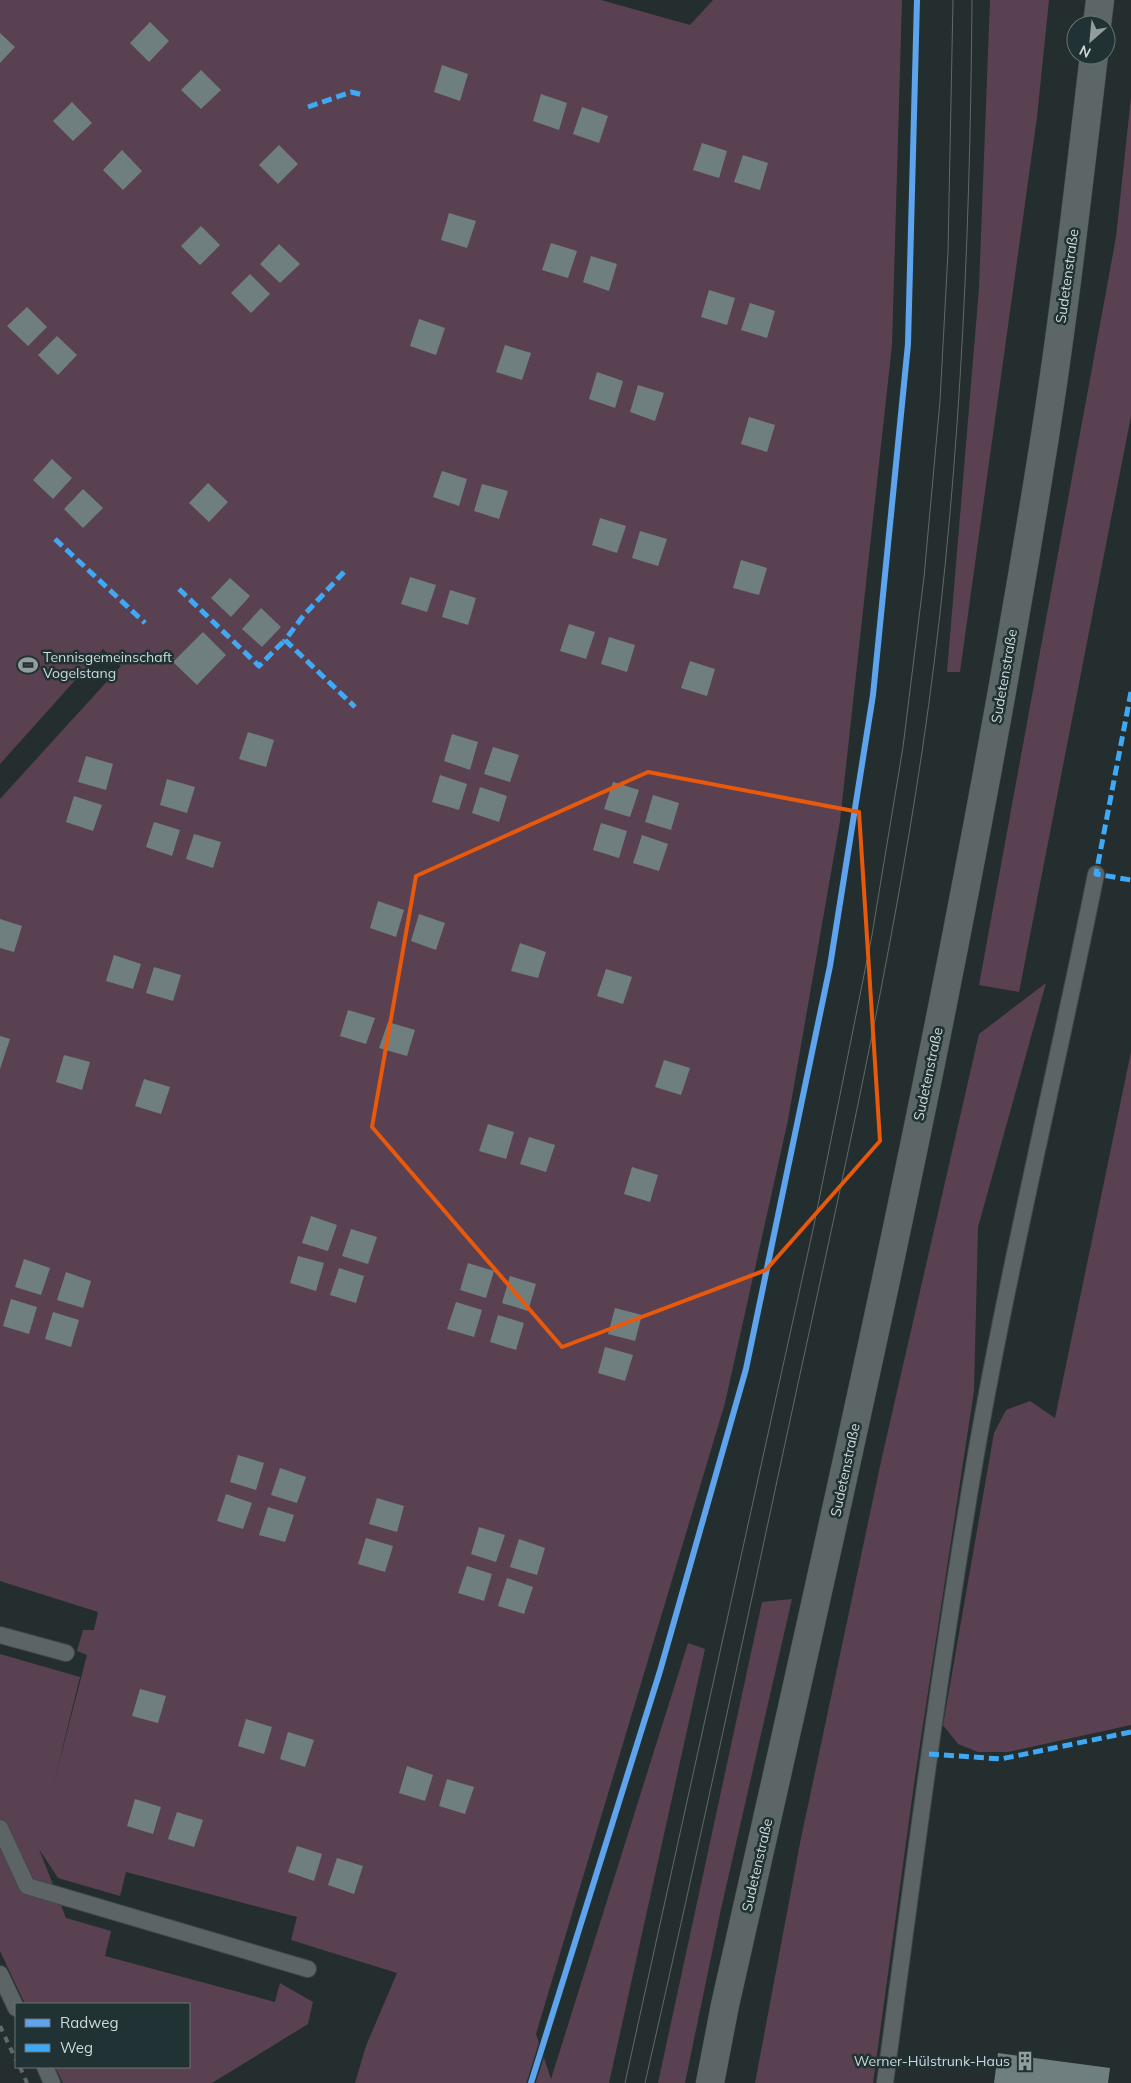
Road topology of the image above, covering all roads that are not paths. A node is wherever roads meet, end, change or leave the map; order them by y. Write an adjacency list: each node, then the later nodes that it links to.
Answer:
1 (1100, 0): 2 (main road)
2 (1098, 15)
3 (1093, 65): 13 (main road, Sudetenstraße)
4 (1096, 874): 14 (lane)
5 (0, 1635): 6 (lane)
6 (66, 1653)
7 (0, 1828): 8 (lane)
8 (308, 1969)
9 (0, 1974): 10 (lane)
10 (15, 2006)
11 (45, 2068): 12 (lane)
12 (52, 2083)
13 (710, 2083)
14 (885, 2083)

